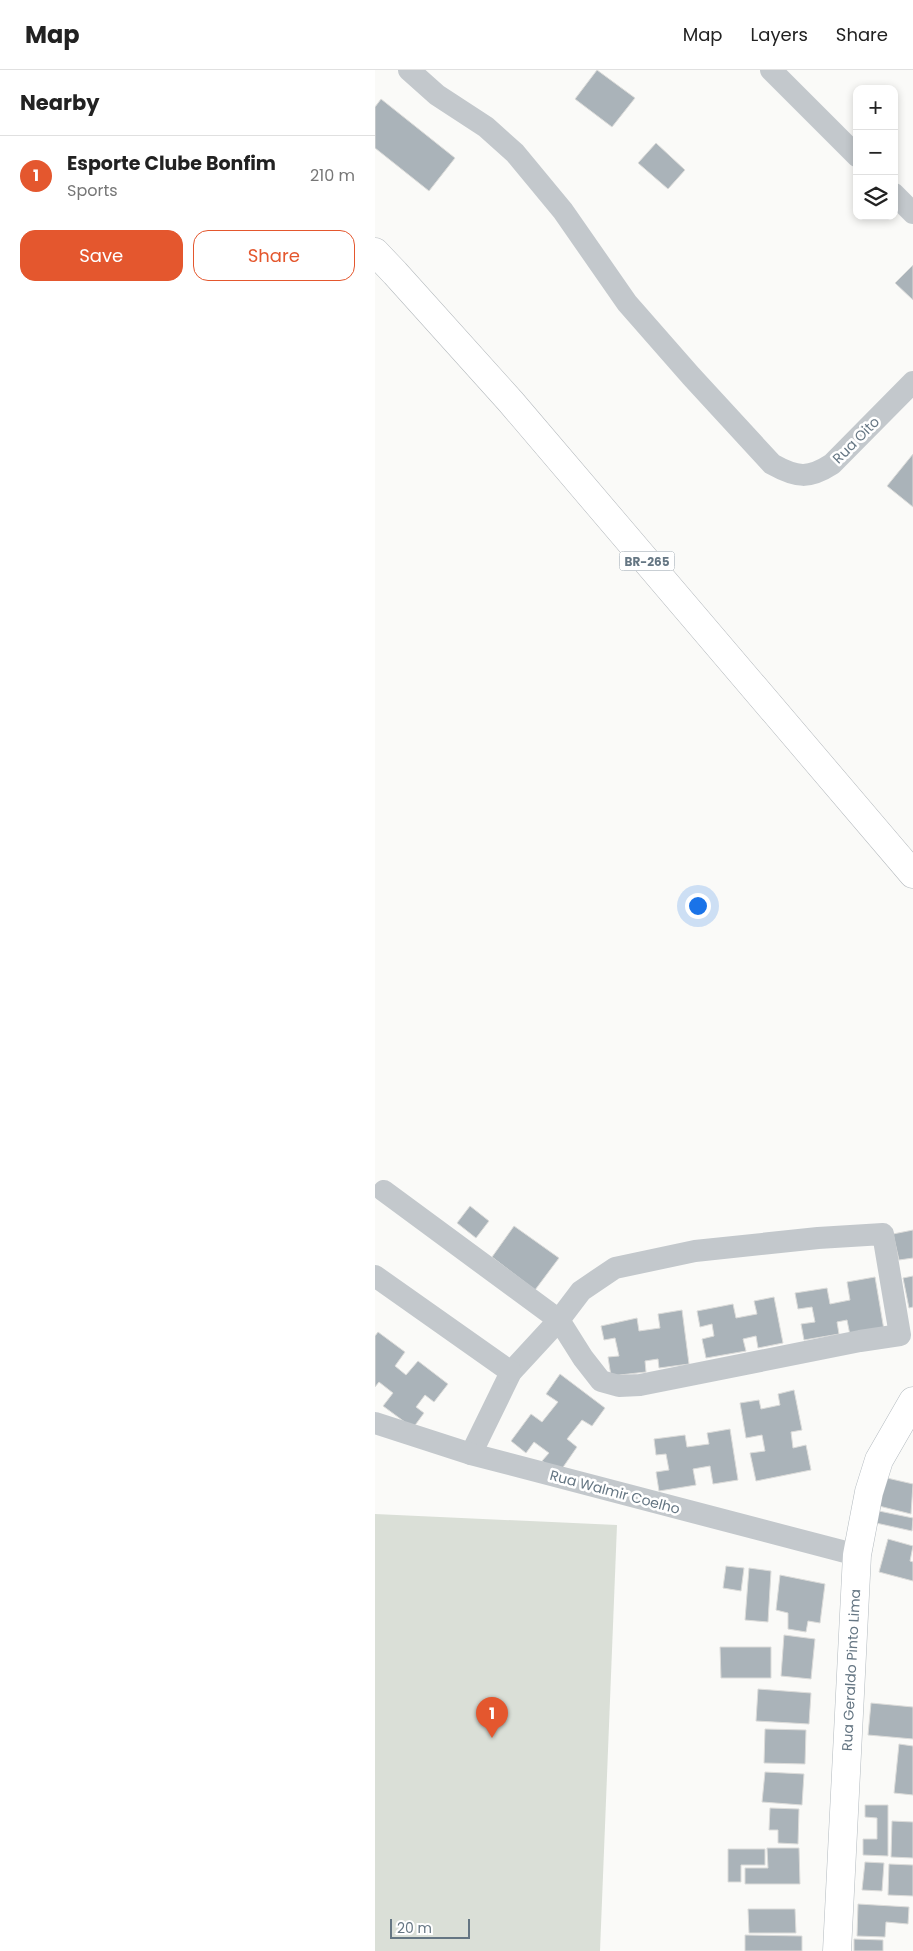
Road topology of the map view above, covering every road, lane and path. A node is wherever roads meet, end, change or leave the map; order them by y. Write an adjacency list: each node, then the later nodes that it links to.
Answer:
1 (409, 70): 7 (street, Rua Oito)
2 (771, 70): 3 (street)
3 (853, 152)
4 (898, 198): 5 (street)
5 (913, 213)
6 (375, 252): 8 (main road, BR-265)
7 (913, 382)
8 (913, 874)
9 (384, 1191): 11 (street)
10 (375, 1276): 12 (street)
11 (559, 1320): 11 (street); 12 (street)
12 (511, 1372): 15 (street)
13 (913, 1401): 16 (main road, Rua Geraldo Pinto Lima)
14 (375, 1423): 15 (street, Rua Walmir Coelho)
15 (471, 1454): 16 (street, Rua Walmir Coelho)
16 (857, 1555): 17 (main road, Rua Geraldo Pinto Lima)
17 (837, 1951)

